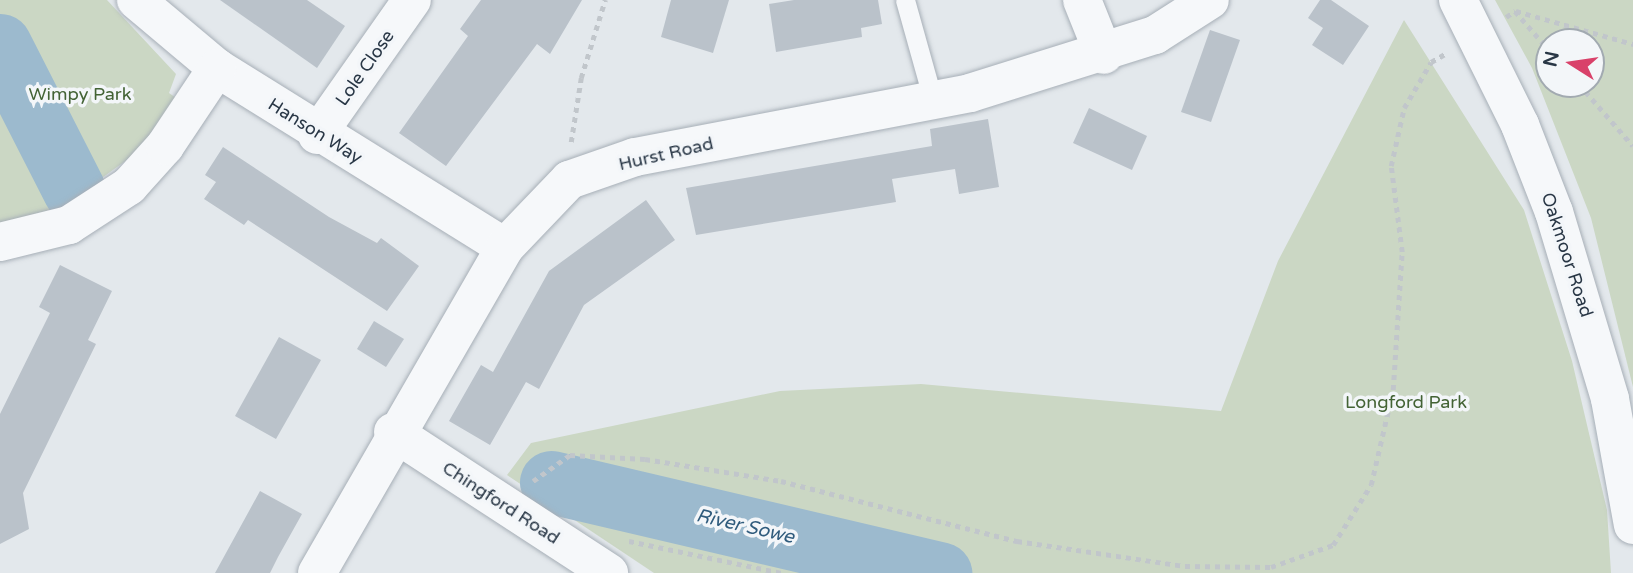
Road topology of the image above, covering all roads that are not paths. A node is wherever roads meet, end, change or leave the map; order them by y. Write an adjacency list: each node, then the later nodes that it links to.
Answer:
1 (136, 0): 8 (street, Hanson Way)
2 (412, 0): 10 (street, Lole Close)
3 (905, 0): 9 (lane)
4 (1082, 0): 7 (street)
5 (1210, 0): 7 (street, Hurst Road)
6 (1458, 0): 14 (street, Oakmoor Road)
7 (1104, 55): 9 (street, Hurst Road)
8 (216, 68): 10 (street, Hanson Way); 11 (street)
9 (933, 100): 12 (street, Hurst Road)
10 (317, 135): 12 (street, Hanson Way)
11 (0, 242)
12 (505, 247): 13 (street, Hurst Road)
13 (393, 432): 15 (street, Chingford Road); 16 (street, Hurst Road)
14 (1633, 524)
15 (600, 568)
16 (317, 573)

